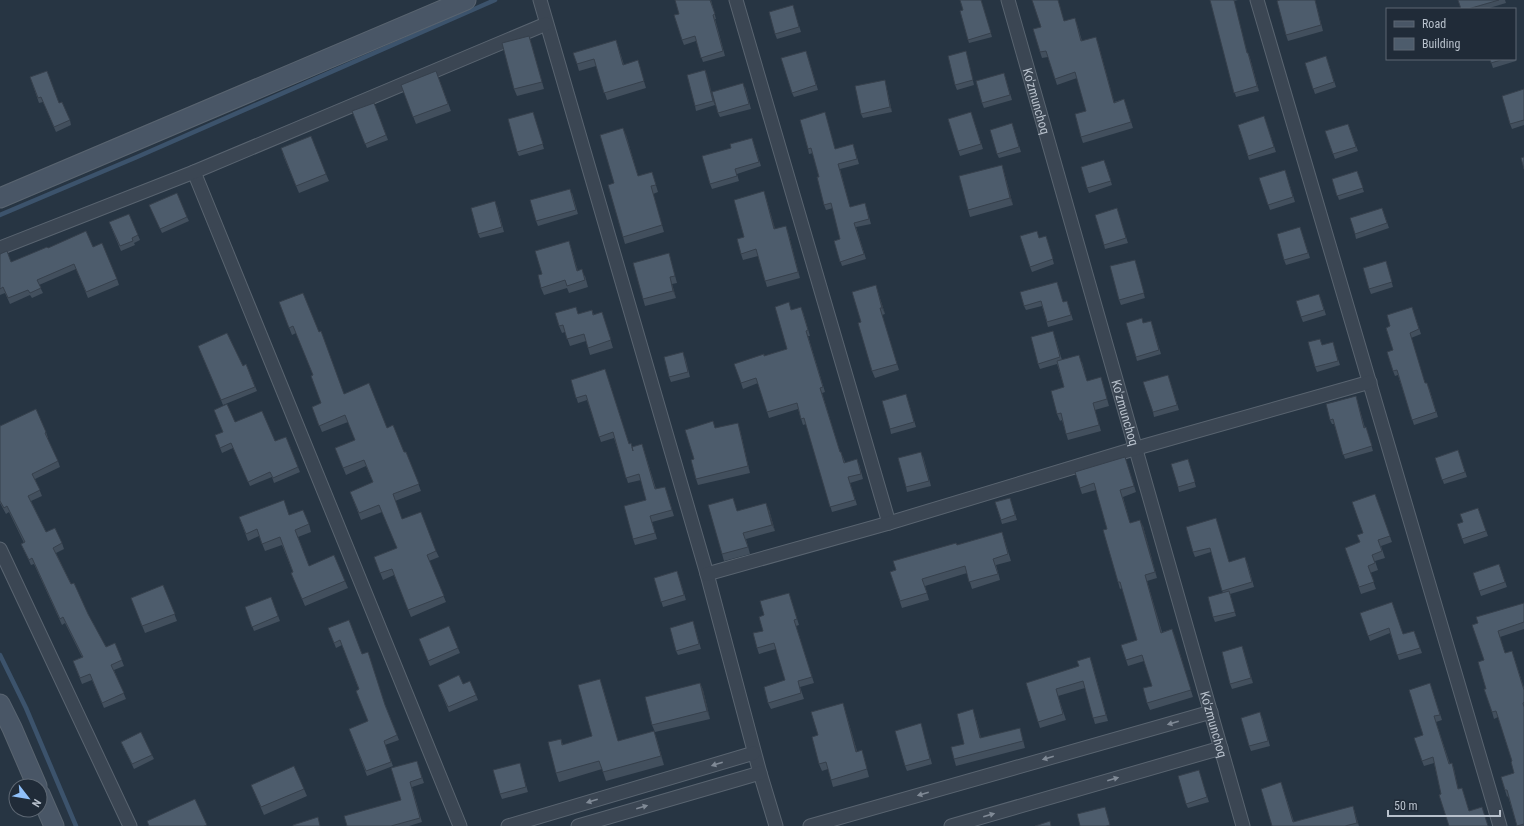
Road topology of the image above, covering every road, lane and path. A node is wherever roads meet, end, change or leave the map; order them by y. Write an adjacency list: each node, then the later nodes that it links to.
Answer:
1 (441, 0): 9 (main road)
2 (466, 0): 10 (main road)
3 (540, 0): 7 (street)
4 (736, 0): 14 (street)
5 (1008, 0): 13 (street, Ko'zmunchoq)
6 (1257, 0): 12 (street)
7 (546, 24): 8 (street); 16 (street)
8 (194, 172): 11 (street); 26 (street)
9 (0, 187)
10 (0, 198)
11 (0, 248)
12 (1370, 382): 13 (street); 33 (street)
13 (1137, 448): 14 (street); 18 (street, Ko'zmunchoq)
14 (889, 523): 16 (street)
15 (0, 549): 25 (street)
16 (707, 574): 20 (street)
17 (0, 704): 22 (main road)
18 (1211, 712): 19 (street, Ko'zmunchoq); 30 (street, one-way to 30)
19 (1221, 748): 31 (street, one-way to 19); 32 (street, Ko'zmunchoq)
20 (754, 753): 21 (street); 27 (street, one-way to 27)
21 (760, 773): 28 (street, one-way to 21); 29 (street)
22 (34, 778)
23 (48, 812): 24 (main road)
24 (54, 826)
25 (130, 826)
26 (460, 826)
27 (508, 826)
28 (578, 826)
29 (776, 826)
30 (810, 826)
31 (951, 826)
32 (1243, 826)
33 (1500, 826)

